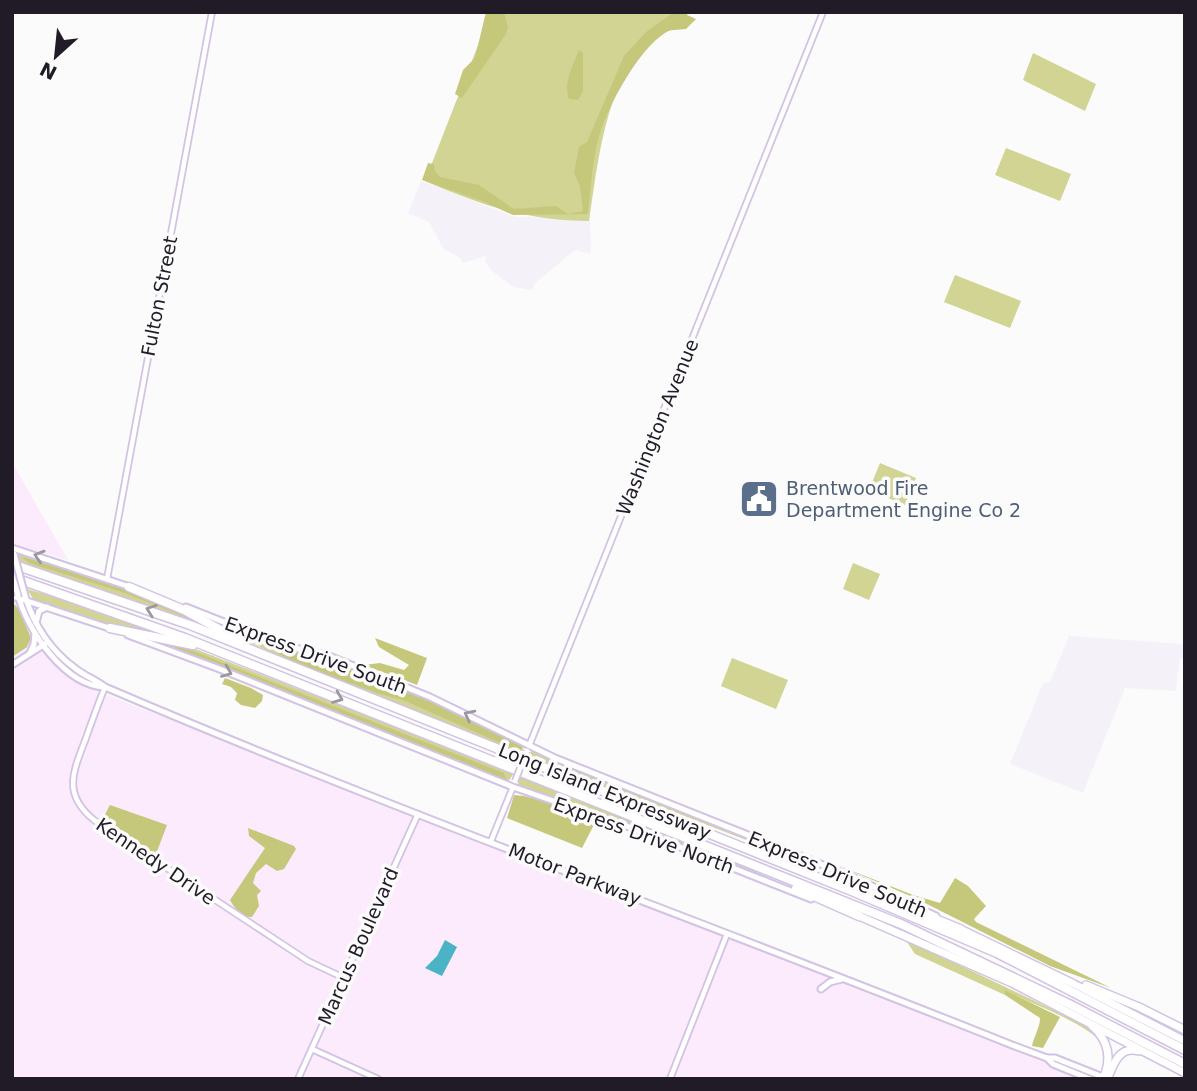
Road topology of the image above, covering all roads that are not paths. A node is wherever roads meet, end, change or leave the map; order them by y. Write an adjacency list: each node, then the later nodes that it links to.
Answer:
1 (212, 12): 6 (street, Fulton Street)
2 (823, 12): 20 (street, Washington Avenue)
3 (13, 549): 6 (main road, Express Drive South, one-way to 3); 8 (main road, Motor Parkway, bridge)
4 (12, 564): 17 (highway, Long Island Expressway, one-way to 4)
5 (12, 576): 8 (main road, Motor Parkway, bridge); 18 (highway, Long Island Expressway)
6 (107, 579): 7 (main road, Express Drive South)
7 (130, 587): 17 (highway); 20 (main road, Express Drive South, one-way to 7)
8 (20, 597): 9 (main road, Express Drive North); 10 (main road, Motor Parkway); 12 (main road, Motor Parkway)
9 (47, 607): 10 (main road); 11 (main road, Express Drive North)
10 (36, 622): 13 (main road, Motor Parkway)
11 (110, 628): 18 (highway); 21 (main road, Express Drive North, one-way to 21)
12 (35, 633): 13 (main road, Motor Parkway); 14 (main road)
13 (45, 643): 14 (main road); 15 (main road, Motor Parkway); 19 (main road, Motor Parkway)
14 (30, 654): 15 (main road); 16 (main road)
15 (52, 655): 19 (main road, Motor Parkway)
16 (12, 665)
17 (305, 671): 24 (highway, Long Island Expressway)
18 (275, 673): 25 (highway, Long Island Expressway, one-way to 25)
19 (105, 687): 22 (main road, Motor Parkway); 30 (street, Kennedy Drive)
20 (528, 749): 21 (street, Washington Avenue, bridge); 27 (main road, Express Drive South)
21 (514, 784): 23 (street, Washington Avenue); 26 (main road, Express Drive North)
22 (418, 813): 23 (main road, Motor Parkway); 30 (street, Marcus Boulevard)
23 (491, 841): 28 (main road, Motor Parkway)
24 (785, 865): 27 (highway); 37 (highway, Long Island Expressway)
25 (770, 872): 26 (highway); 40 (highway, Long Island Expressway)
26 (859, 916): 33 (highway, Express Drive North)
27 (960, 929): 29 (highway, Express Drive South)
28 (727, 934): 31 (main road, Motor Parkway); 45 (street)
29 (1043, 968): 34 (highway); 35 (highway, Express Drive South)
30 (344, 978): 36 (street, Marcus Boulevard)
31 (843, 979): 32 (main road); 38 (main road, Motor Parkway)
32 (821, 989)
33 (1081, 1018): 39 (highway, Express Drive North); 42 (highway)
34 (1185, 1030)
35 (1185, 1041)
36 (312, 1049): 43 (street, Marcus Boulevard); 44 (street)
37 (1185, 1050)
38 (1047, 1058): 42 (main road, Motor Parkway); 46 (main road, Motor Parkway)
39 (1158, 1058): 41 (highway, Express Drive North); 42 (highway)
40 (1185, 1064)
41 (1185, 1073)
42 (1105, 1078)
43 (298, 1079)
44 (378, 1079)
45 (670, 1079)
46 (1090, 1079)

